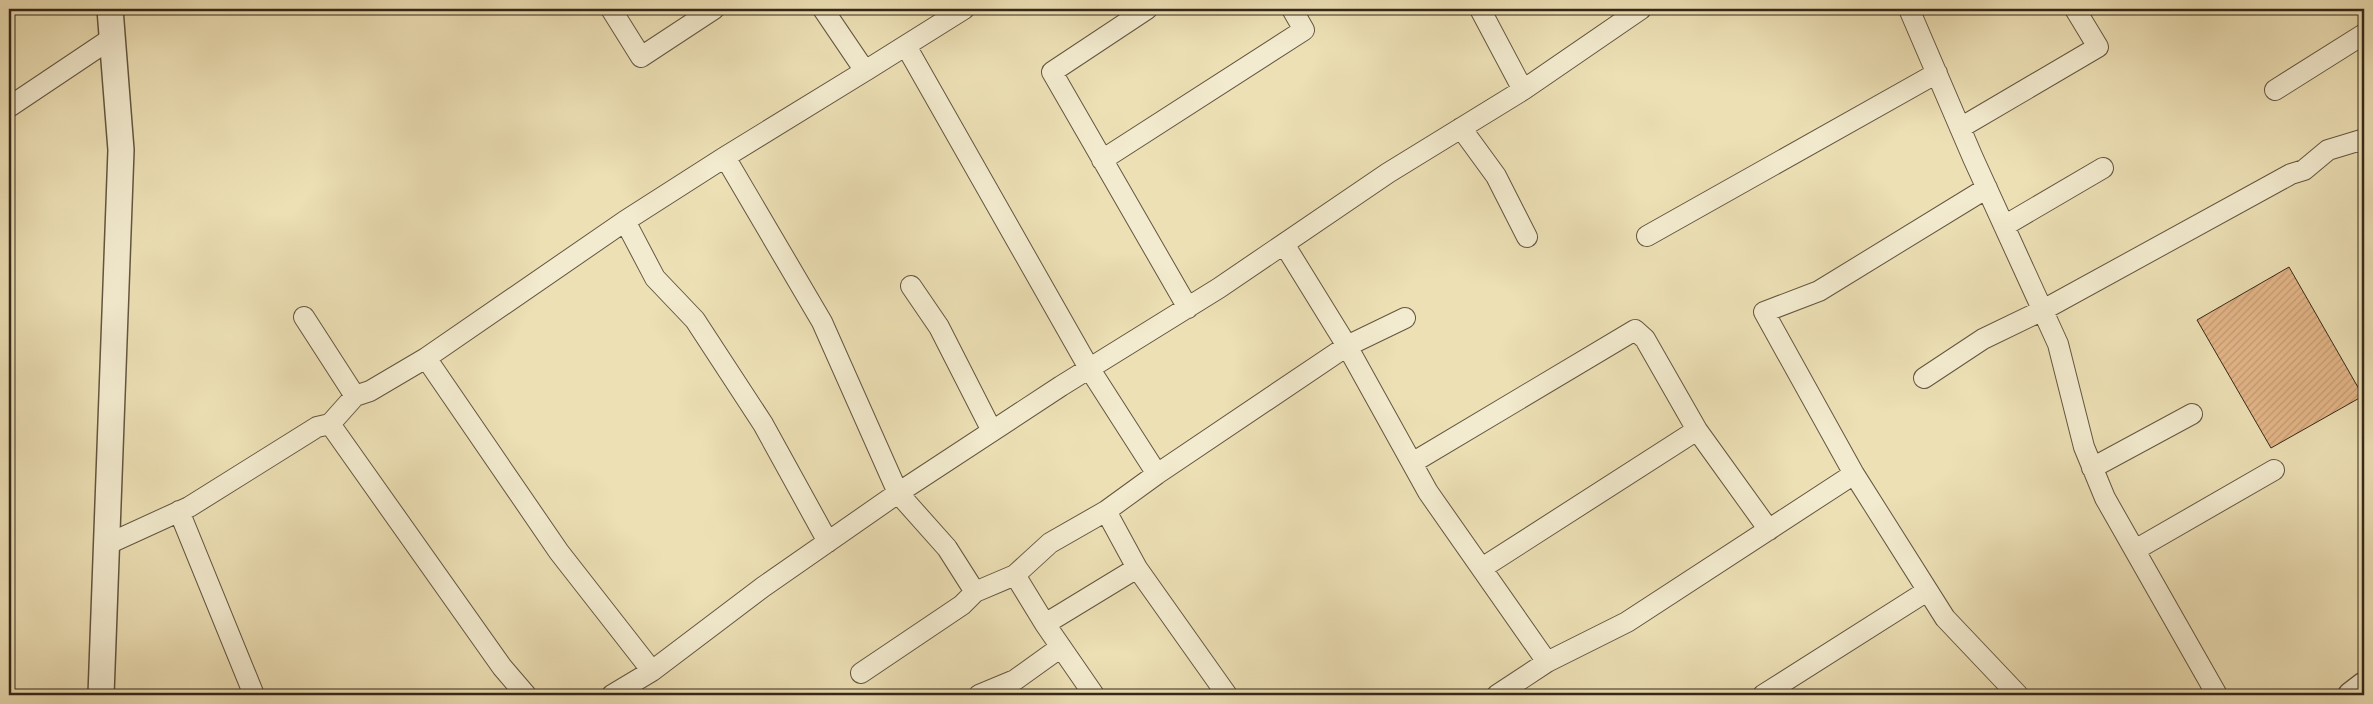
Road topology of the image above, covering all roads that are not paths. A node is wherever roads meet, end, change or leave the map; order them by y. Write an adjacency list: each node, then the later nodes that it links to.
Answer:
1 (110, 9): 13 (street)
2 (611, 9): 3 (street)
3 (714, 9)
4 (823, 9): 15 (street)
5 (964, 9): 14 (street)
6 (1147, 9): 24 (street)
7 (1292, 9): 24 (street)
8 (1480, 9): 17 (street)
9 (1641, 9): 17 (street)
10 (1909, 9): 16 (street)
11 (2074, 9): 21 (street)
12 (2364, 34): 18 (street)
13 (112, 38): 19 (street); 56 (street)
14 (906, 46): 15 (street); 39 (street)
15 (865, 72): 23 (street)
16 (1937, 73): 21 (street); 29 (street)
17 (1523, 90): 20 (street)
18 (2275, 90)
19 (9, 107)
20 (1461, 128): 30 (street); 31 (street)
21 (1960, 128): 26 (street)
22 (2364, 144): 34 (street)
23 (725, 156): 27 (street); 51 (street)
24 (1102, 160): 33 (street)
25 (2103, 168): 28 (street)
26 (1987, 188): 28 (street); 50 (street)
27 (625, 221): 38 (street); 55 (street)
28 (2004, 226): 34 (street)
29 (1648, 236)
30 (1527, 237)
31 (1284, 244): 33 (street); 37 (street)
32 (910, 286): 45 (street)
33 (1188, 308): 39 (street)
34 (2043, 310): 40 (street); 47 (street)
35 (304, 317): 41 (street)
36 (1405, 318): 37 (street)
37 (1348, 346): 46 (street); 49 (street)
38 (426, 358): 41 (street); 66 (street)
39 (1089, 368): 45 (street); 49 (street)
40 (1924, 378)
41 (355, 396): 43 (street)
42 (2192, 414): 47 (street)
43 (330, 424): 53 (street); 71 (street)
44 (1697, 430): 46 (street); 54 (street); 59 (street)
45 (992, 431): 51 (street)
46 (1412, 463): 59 (street)
47 (2092, 468): 57 (street)
48 (2274, 470): 57 (street)
49 (1156, 474): 52 (street)
50 (1854, 474): 54 (street); 61 (street)
51 (898, 493): 55 (street); 62 (street)
52 (1106, 511): 58 (street); 60 (street)
53 (179, 512): 56 (street); 70 (street)
54 (1769, 530): 65 (street)
55 (828, 542): 66 (street)
56 (108, 544): 69 (street)
57 (2135, 550): 79 (street)
58 (1137, 568): 63 (street); 75 (street)
59 (1482, 568): 65 (street)
60 (1014, 575): 62 (street); 63 (street)
61 (1927, 591): 77 (street); 78 (street)
62 (974, 592): 67 (street)
63 (1045, 624): 64 (street)
64 (1061, 647): 73 (street); 74 (street)
65 (1547, 662): 76 (street)
66 (652, 671): 72 (street)
67 (861, 673)
68 (2364, 685): 80 (street)
69 (101, 695)
70 (254, 695)
71 (526, 695)
72 (612, 695)
73 (979, 695)
74 (1094, 695)
75 (1227, 695)
76 (1497, 695)
77 (1763, 695)
78 (2018, 695)
79 (2218, 695)
80 (2351, 695)

